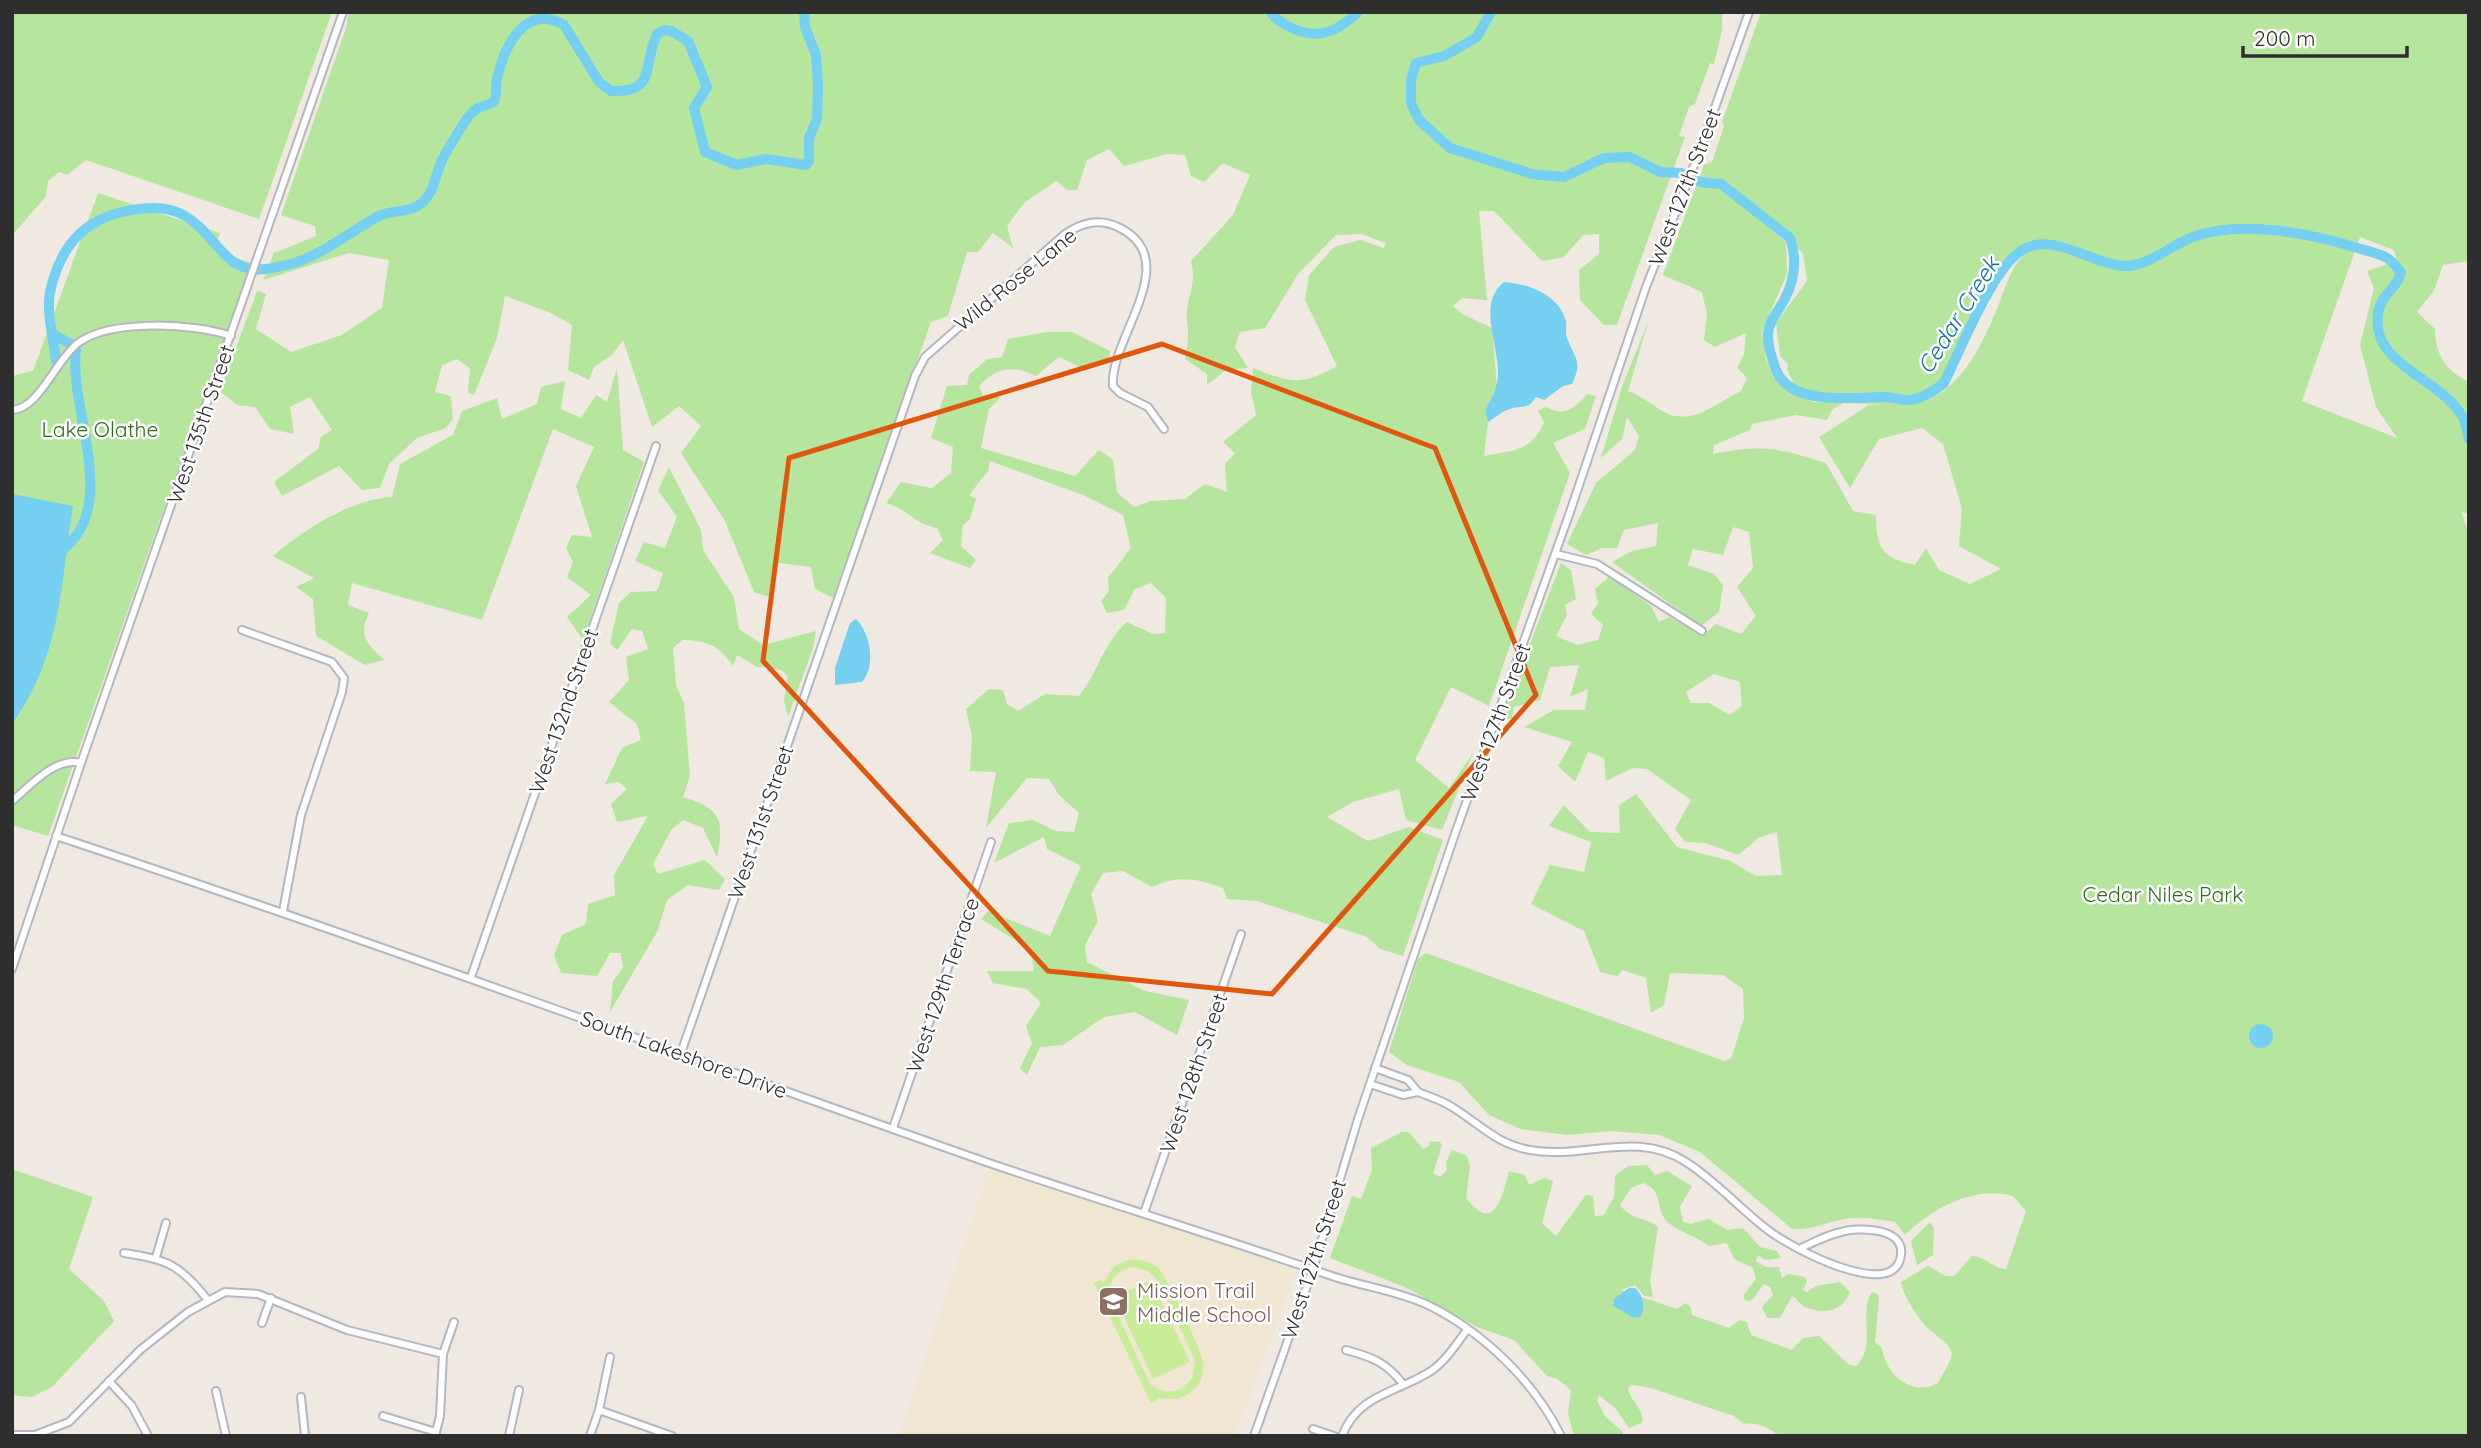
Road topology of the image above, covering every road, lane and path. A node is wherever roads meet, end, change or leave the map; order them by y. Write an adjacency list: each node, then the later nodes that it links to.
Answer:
1 (343, 12): 3 (street, West 135th Street)
2 (1749, 12): 7 (street, West 127th Street)
3 (231, 336): 4 (street); 11 (street, West 135th Street)
4 (12, 410)
5 (1164, 429): 8 (street, Wild Rose Lane)
6 (656, 446): 18 (street, West 132nd Street)
7 (1556, 554): 10 (street); 20 (street, West 127th Street)
8 (841, 591): 19 (street, West 131st Street)
9 (242, 630): 15 (street)
10 (1702, 631)
11 (81, 763): 12 (street); 13 (street, West 135th Street)
12 (12, 801)
13 (56, 836): 15 (street, South Lakeshore Drive); 17 (street, West 135th Street)
14 (991, 842): 23 (street, West 129th Terrace)
15 (283, 911): 18 (street, South Lakeshore Drive)
16 (1241, 934): 24 (street, West 128th Street)
17 (12, 969)
18 (471, 977): 19 (street, South Lakeshore Drive)
19 (681, 1053): 23 (street, South Lakeshore Drive)
20 (1375, 1068): 21 (street, West 127th Street); 22 (street)
21 (1370, 1084): 22 (street); 29 (street, West 127th Street)
22 (1418, 1092): 26 (street)
23 (893, 1128): 24 (street, South Lakeshore Drive)
24 (1144, 1213): 29 (street, South Lakeshore Drive)
25 (166, 1223): 28 (street)
26 (1801, 1248): 26 (street)
27 (124, 1253): 28 (street)
28 (156, 1257): 31 (street)
29 (1313, 1269): 34 (street, South Lakeshore Drive); 56 (street, West 127th Street)
30 (271, 1298): 31 (street); 33 (street); 36 (street)
31 (207, 1299): 38 (street)
32 (454, 1322): 36 (street)
33 (262, 1323)
34 (1467, 1330): 39 (street); 59 (street, South Lakeshore Drive)
35 (1346, 1350): 39 (street)
36 (443, 1354): 47 (street)
37 (610, 1357): 43 (street)
38 (109, 1381): 45 (street); 50 (street)
39 (1403, 1384): 58 (street)
40 (519, 1390): 53 (street)
41 (216, 1391): 51 (street)
42 (300, 1397): 52 (street)
43 (599, 1410): 54 (street); 55 (street)
44 (383, 1416): 47 (street)
45 (58, 1429): 48 (street); 49 (street)
46 (1313, 1429): 57 (street)
47 (435, 1434)
48 (12, 1435)
49 (63, 1436)
50 (148, 1436)
51 (226, 1436)
52 (305, 1436)
53 (509, 1436)
54 (590, 1436)
55 (672, 1436)
56 (1254, 1436)
57 (1334, 1436)
58 (1342, 1436)
59 (1561, 1436)

